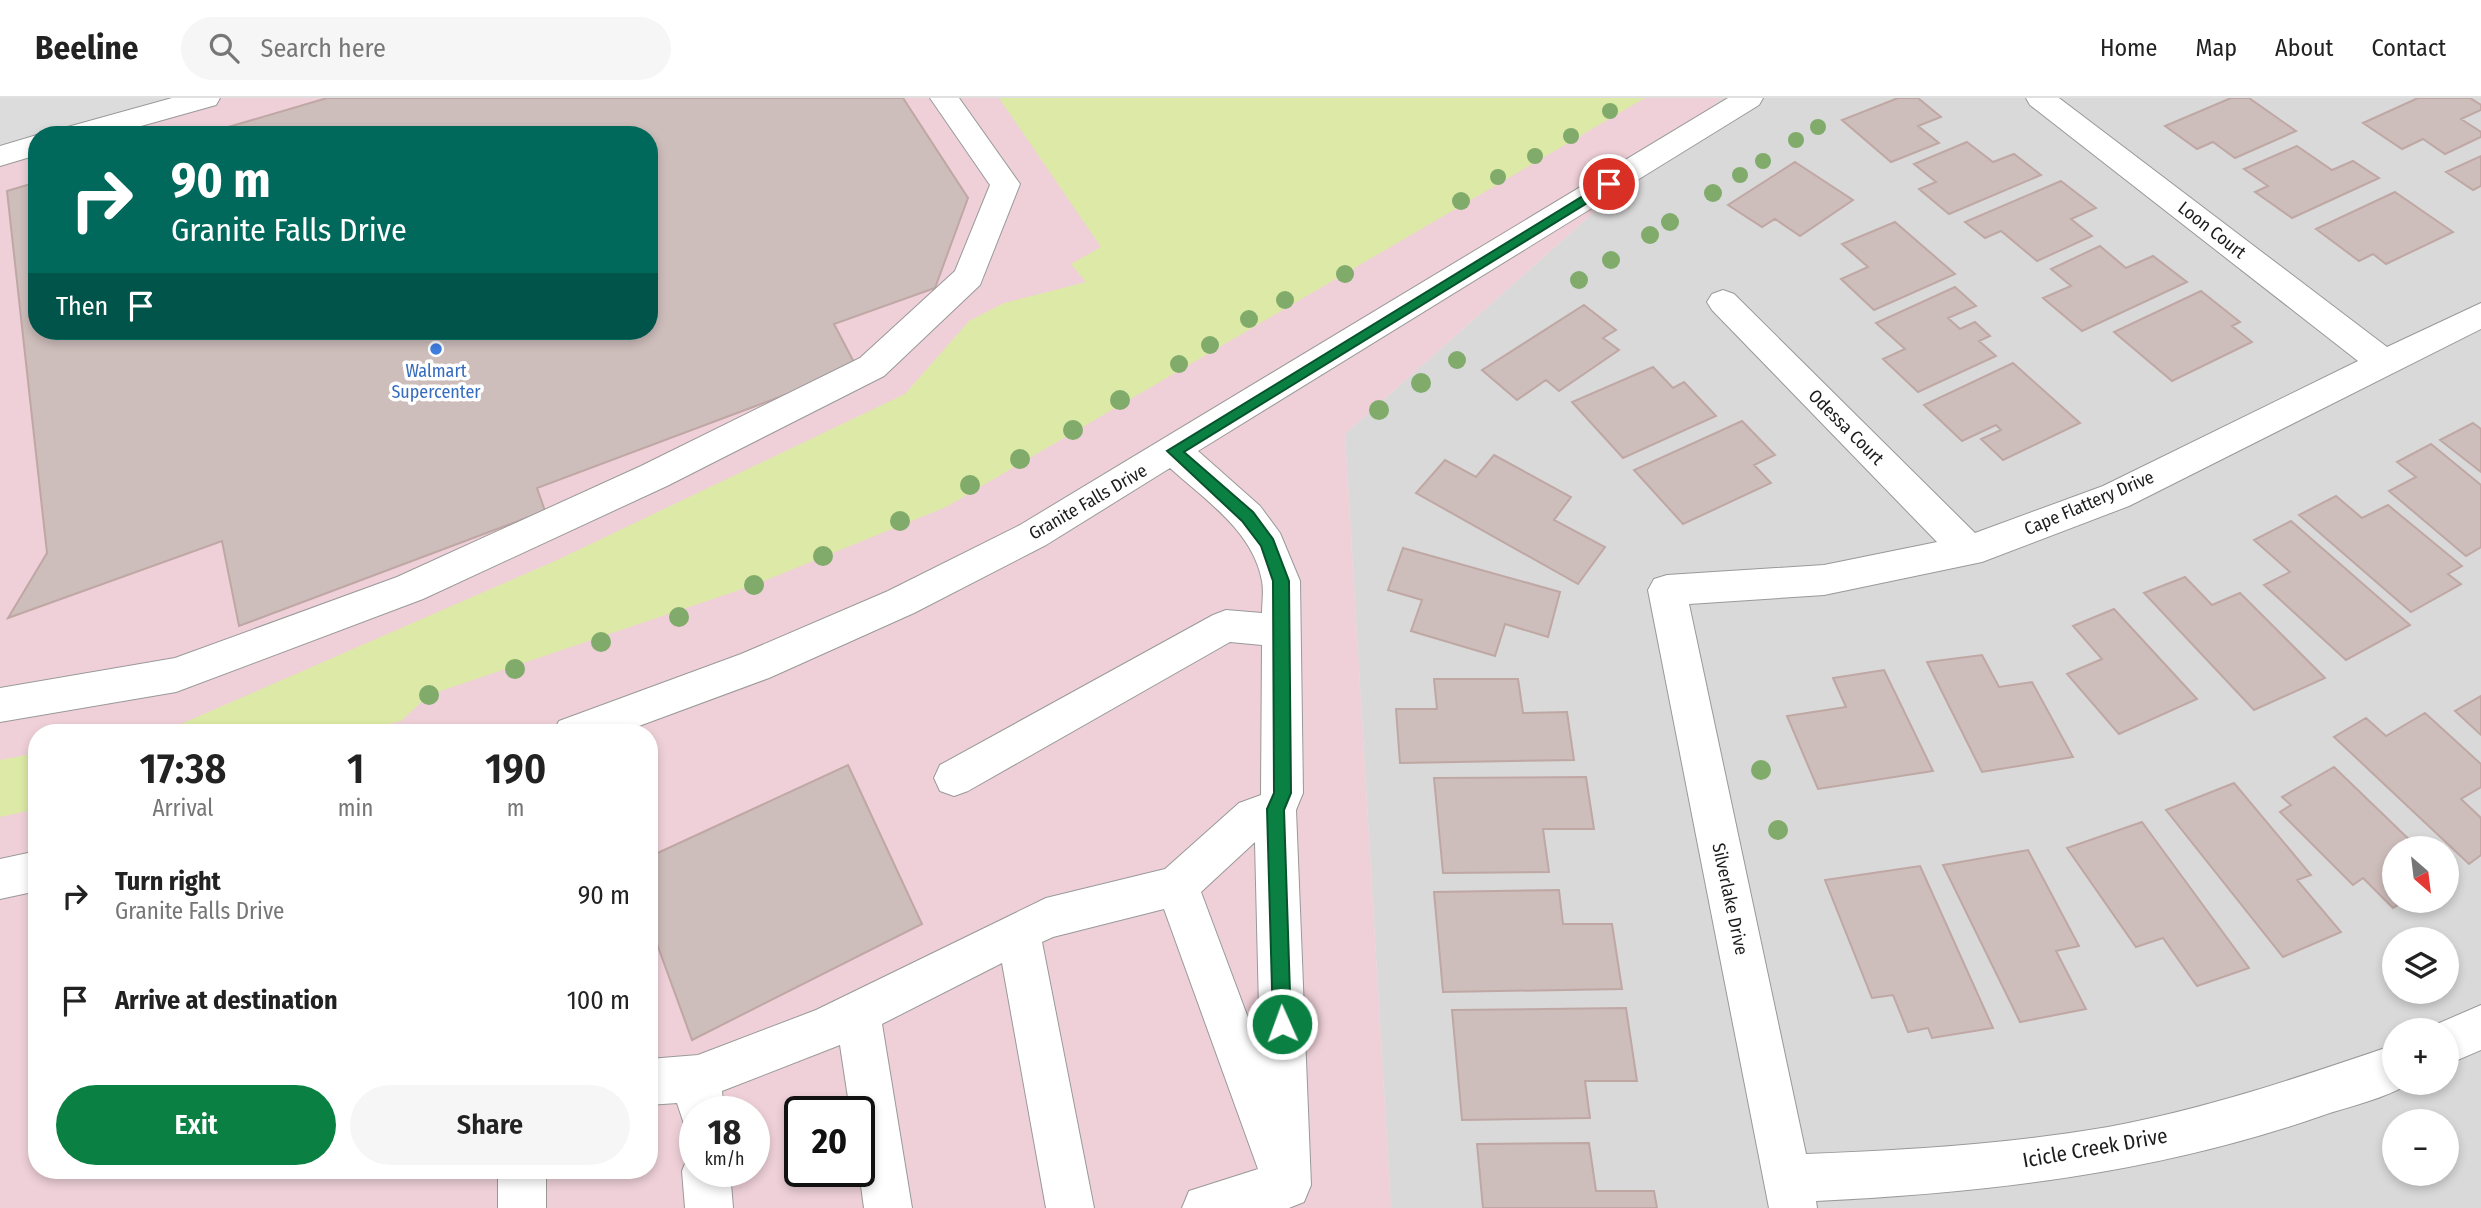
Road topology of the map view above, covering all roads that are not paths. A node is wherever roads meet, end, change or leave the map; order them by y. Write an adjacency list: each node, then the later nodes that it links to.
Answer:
1 (206, 98): 5 (street)
2 (944, 98): 15 (street)
3 (1749, 98): 11 (street, Granite Falls Drive)
4 (2040, 98): 10 (street, Loon Court)
5 (106, 126)
6 (28, 148): 7 (street)
7 (0, 156)
8 (1723, 302): 12 (street, Odessa Court)
9 (2481, 315): 10 (street, Cape Flattery Drive)
10 (2384, 363): 12 (street, Cape Flattery Drive)
11 (1174, 451): 14 (street); 16 (street, Granite Falls Drive)
12 (1969, 551): 13 (street, Cape Flattery Drive)
13 (1667, 590): 32 (street, Silverlake Drive)
14 (1281, 631): 17 (street); 18 (street)
15 (0, 705)
16 (597, 724)
17 (954, 778)
18 (1275, 809): 21 (street); 30 (street)
19 (28, 873): 20 (street)
20 (0, 879)
21 (1177, 886): 22 (street); 30 (street)
22 (1018, 932): 23 (street); 36 (street)
23 (858, 1012): 28 (street); 35 (street)
24 (2481, 1027): 25 (street)
25 (2459, 1037)
26 (2382, 1072): 32 (street, Icicle Creek Drive)
27 (658, 1084): 28 (street)
28 (700, 1094)
29 (522, 1179): 33 (street)
30 (1287, 1185): 37 (street)
31 (707, 1187): 34 (street)
32 (1791, 1194)
33 (522, 1208)
34 (709, 1208)
35 (888, 1208)
36 (1070, 1208)
37 (1206, 1208)

